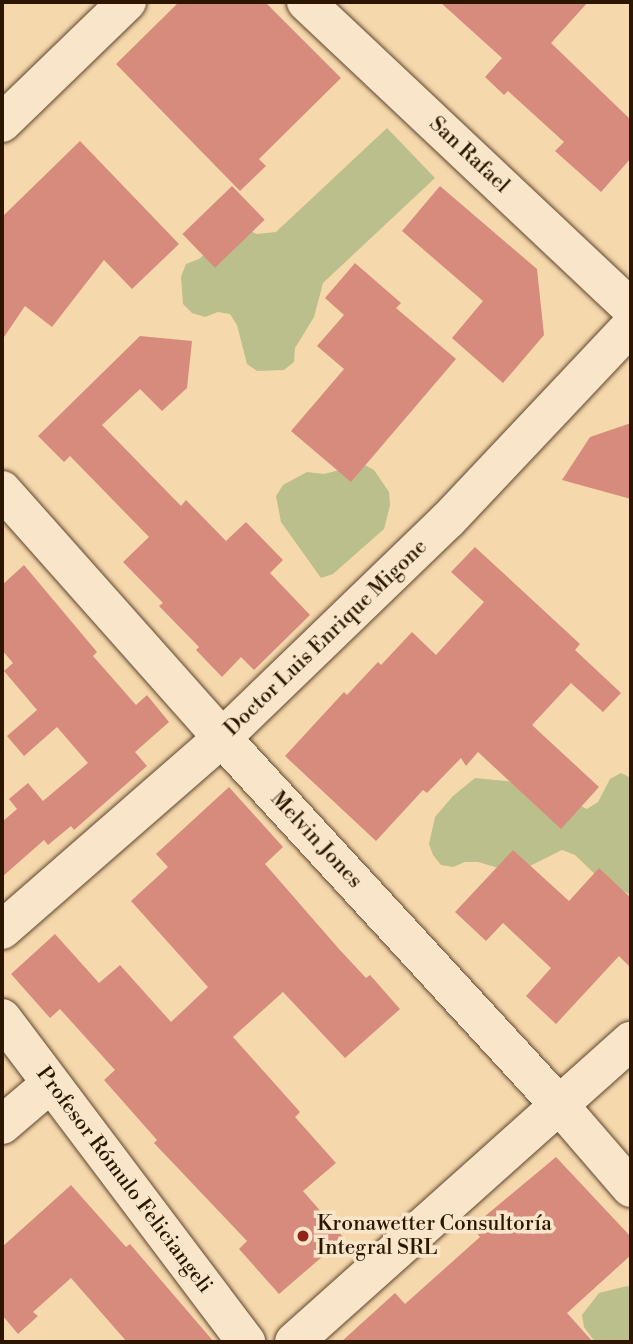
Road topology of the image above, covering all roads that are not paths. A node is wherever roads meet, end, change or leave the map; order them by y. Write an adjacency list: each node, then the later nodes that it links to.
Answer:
1 (127, 2): 3 (street)
2 (306, 2): 4 (street, San Rafael)
3 (2, 123)
4 (631, 308)
5 (631, 326): 7 (street, Doctor Luis Enrique Migone)
6 (2, 490): 7 (street, Melvin Jones)
7 (222, 738): 8 (street, Doctor Luis Enrique Migone); 12 (street, Melvin Jones)
8 (2, 930)
9 (2, 1018): 11 (street, Profesor Rómulo Feliciangeli)
10 (631, 1041): 12 (street)
11 (50, 1084): 13 (street); 15 (street, Profesor Rómulo Feliciangeli)
12 (561, 1107): 14 (street, Melvin Jones); 16 (street)
13 (2, 1125)
14 (631, 1188)
15 (246, 1342)
16 (294, 1342)

